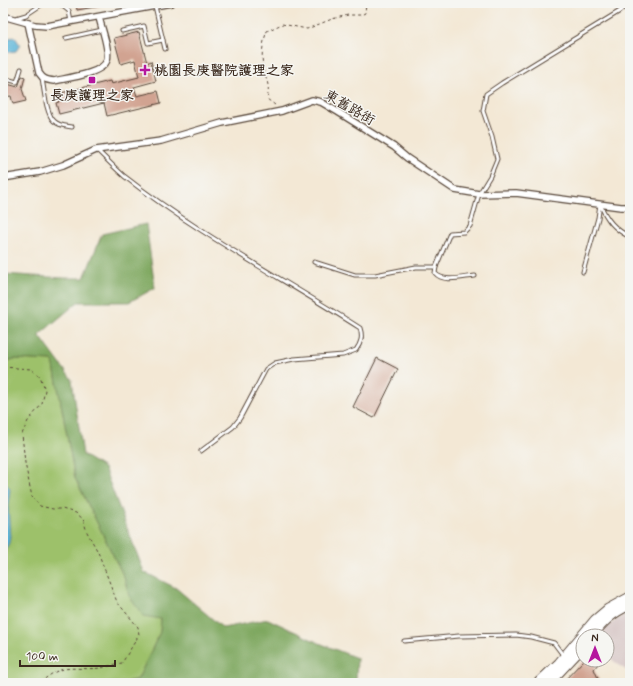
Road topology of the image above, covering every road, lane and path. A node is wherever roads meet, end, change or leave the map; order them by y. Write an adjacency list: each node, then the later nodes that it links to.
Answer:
1 (38, 3): 8 (lane)
2 (44, 3): 8 (lane)
3 (59, 3): 12 (lane)
4 (171, 3): 7 (street)
5 (366, 3): 22 (path)
6 (628, 3): 26 (lane)
7 (154, 6): 10 (street); 17 (lane)
8 (37, 8): 11 (lane)
9 (3, 16): 11 (street)
10 (99, 17): 12 (street); 14 (street)
11 (13, 19): 13 (street)
12 (70, 22): 13 (street)
13 (28, 23): 21 (street)
14 (102, 30): 16 (lane); 21 (street)
15 (122, 31): 17 (lane)
16 (66, 38)
17 (163, 40): 18 (lane)
18 (165, 49)
19 (21, 69): 20 (lane)
20 (3, 78)
21 (42, 78): 23 (lane)
22 (282, 111): 24 (street, 東舊路街); 26 (street, 東舊路街)
23 (72, 127)
24 (96, 150): 25 (street, 東舊路街); 35 (lane)
25 (3, 178)
26 (479, 194): 27 (street, 東舊路街); 31 (lane)
27 (600, 204): 28 (street, 東舊路街); 29 (lane); 32 (lane)
28 (630, 207)
29 (630, 237)
30 (314, 262): 31 (lane)
31 (436, 267): 33 (lane)
32 (583, 272)
33 (475, 276)
34 (3, 367): 42 (path)
35 (202, 451)
36 (630, 597): 41 (main road)
37 (630, 605): 38 (main road)
38 (598, 628)
39 (404, 641): 41 (lane)
40 (575, 655): 44 (main road)
41 (564, 656): 43 (main road)
42 (40, 683)
43 (538, 683)
44 (549, 683)

